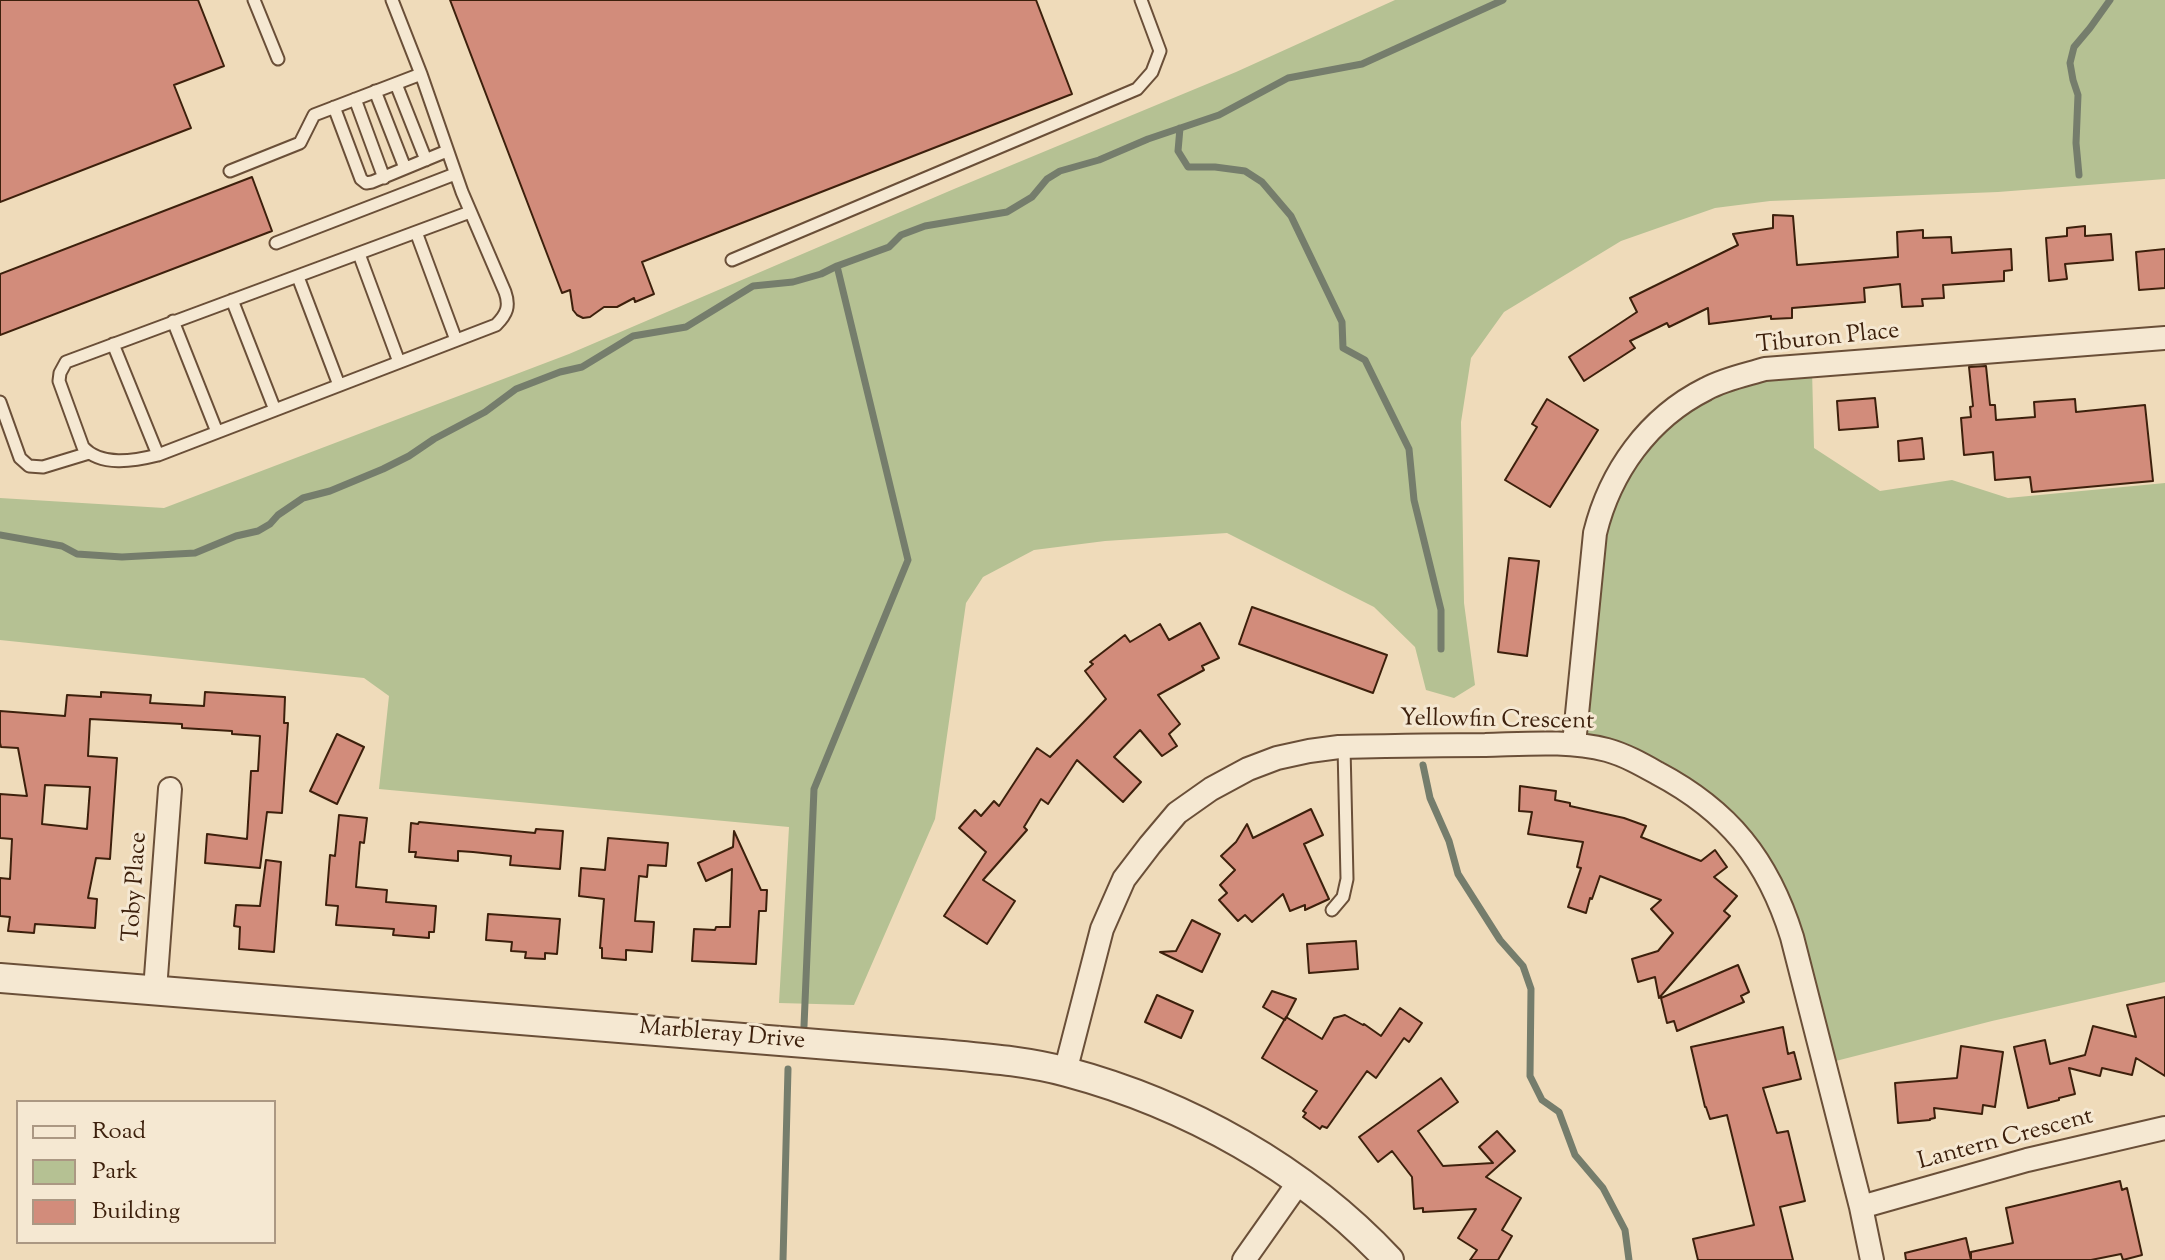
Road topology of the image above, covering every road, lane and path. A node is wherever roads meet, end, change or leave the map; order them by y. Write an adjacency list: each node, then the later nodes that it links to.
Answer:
1 (254, 0): 4 (lane)
2 (392, 0): 5 (lane)
3 (1141, 0): 20 (lane)
4 (278, 59)
5 (421, 74): 6 (lane); 10 (lane)
6 (396, 84): 7 (lane); 11 (lane)
7 (375, 91): 8 (lane); 12 (lane)
8 (355, 99): 9 (lane); 15 (lane)
9 (334, 107): 13 (lane); 15 (lane)
10 (447, 151): 11 (lane); 14 (lane)
11 (426, 160): 12 (lane)
12 (405, 168): 15 (lane)
13 (230, 171)
14 (455, 174): 16 (lane); 18 (lane)
15 (384, 178)
16 (470, 212): 17 (lane); 25 (lane)
17 (416, 232): 19 (lane); 25 (lane)
18 (276, 243)
19 (359, 254): 21 (lane); 27 (lane)
20 (732, 260)
21 (298, 277): 22 (lane); 28 (lane)
22 (232, 300): 23 (lane); 30 (lane)
23 (173, 321): 26 (lane); 31 (lane)
24 (2165, 338): 34 (street, Tiburon Place)
25 (456, 340): 27 (lane)
26 (113, 344): 32 (lane); 33 (lane)
27 (399, 362): 28 (lane)
28 (339, 385): 30 (lane)
29 (0, 402): 32 (lane)
30 (275, 410): 31 (lane)
31 (217, 432): 33 (lane)
32 (89, 453): 33 (lane)
33 (158, 455)
34 (1574, 744): 35 (street, Yellowfin Crescent); 43 (street, Yellowfin Crescent)
35 (1344, 747): 37 (lane); 40 (street, Yellowfin Crescent)
36 (170, 789): 39 (street, Toby Place)
37 (1332, 910)
38 (0, 978): 39 (street, Marbleray Drive)
39 (155, 990): 40 (street, Marbleray Drive)
40 (1065, 1072): 42 (street, Marbleray Drive)
41 (2165, 1128): 43 (street, Lantern Crescent)
42 (1299, 1182): 44 (street); 45 (street, Marbleray Drive)
43 (1861, 1207): 46 (street, Yellowfin Crescent)
44 (1244, 1260)
45 (1389, 1260)
46 (1872, 1260)

